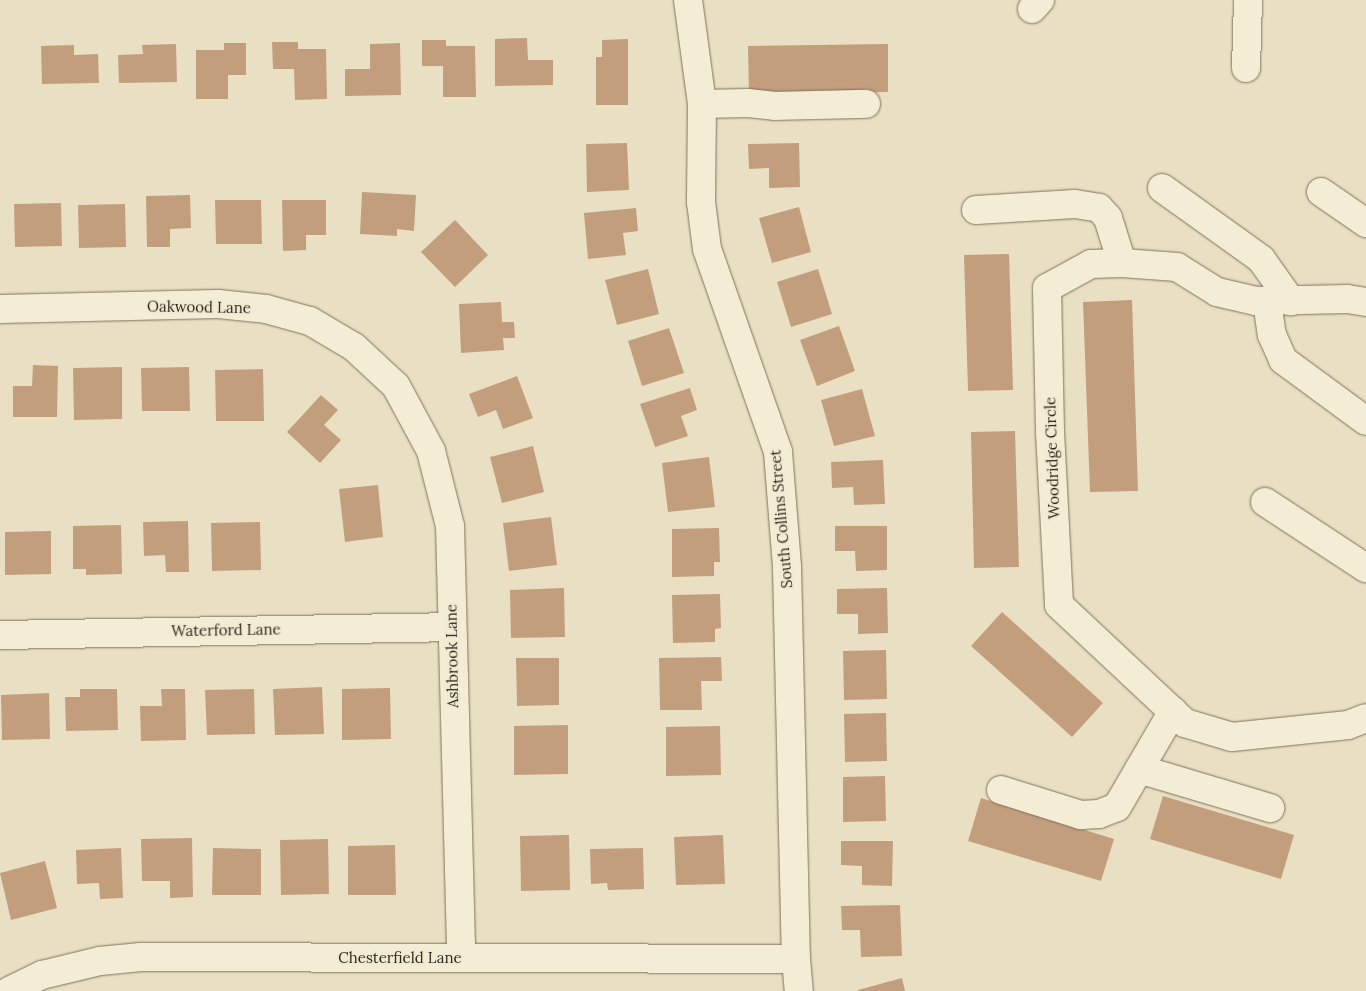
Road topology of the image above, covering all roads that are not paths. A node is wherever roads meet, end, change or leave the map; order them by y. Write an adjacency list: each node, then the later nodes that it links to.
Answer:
1 (688, 0): 4 (street, South Collins Street)
2 (1248, 0): 3 (street)
3 (1246, 68)
4 (702, 104): 5 (street); 26 (street, South Collins Street)
5 (866, 104)
6 (1162, 188): 11 (street)
7 (1321, 192): 9 (street)
8 (976, 210): 10 (street)
9 (1366, 223)
10 (1122, 263): 11 (street, Woodridge Circle); 20 (street, Woodridge Circle)
11 (1279, 301): 12 (street, Woodridge Circle); 15 (street)
12 (1366, 302)
13 (0, 309): 14 (street, Oakwood Lane)
14 (380, 371): 18 (street, Ashbrook Lane)
15 (1366, 421)
16 (1265, 502): 17 (street)
17 (1366, 568)
18 (451, 627): 19 (street, Waterford Lane); 25 (street, Ashbrook Lane)
19 (0, 635)
20 (1173, 712): 21 (street, Woodridge Circle); 22 (street)
21 (1366, 718)
22 (1139, 769): 23 (street); 24 (street)
23 (1002, 790)
24 (1270, 808)
25 (461, 958): 26 (street, Chesterfield Lane); 27 (street, Chesterfield Lane)
26 (796, 959): 28 (street, South Collins Street)
27 (9, 991)
28 (799, 991)

